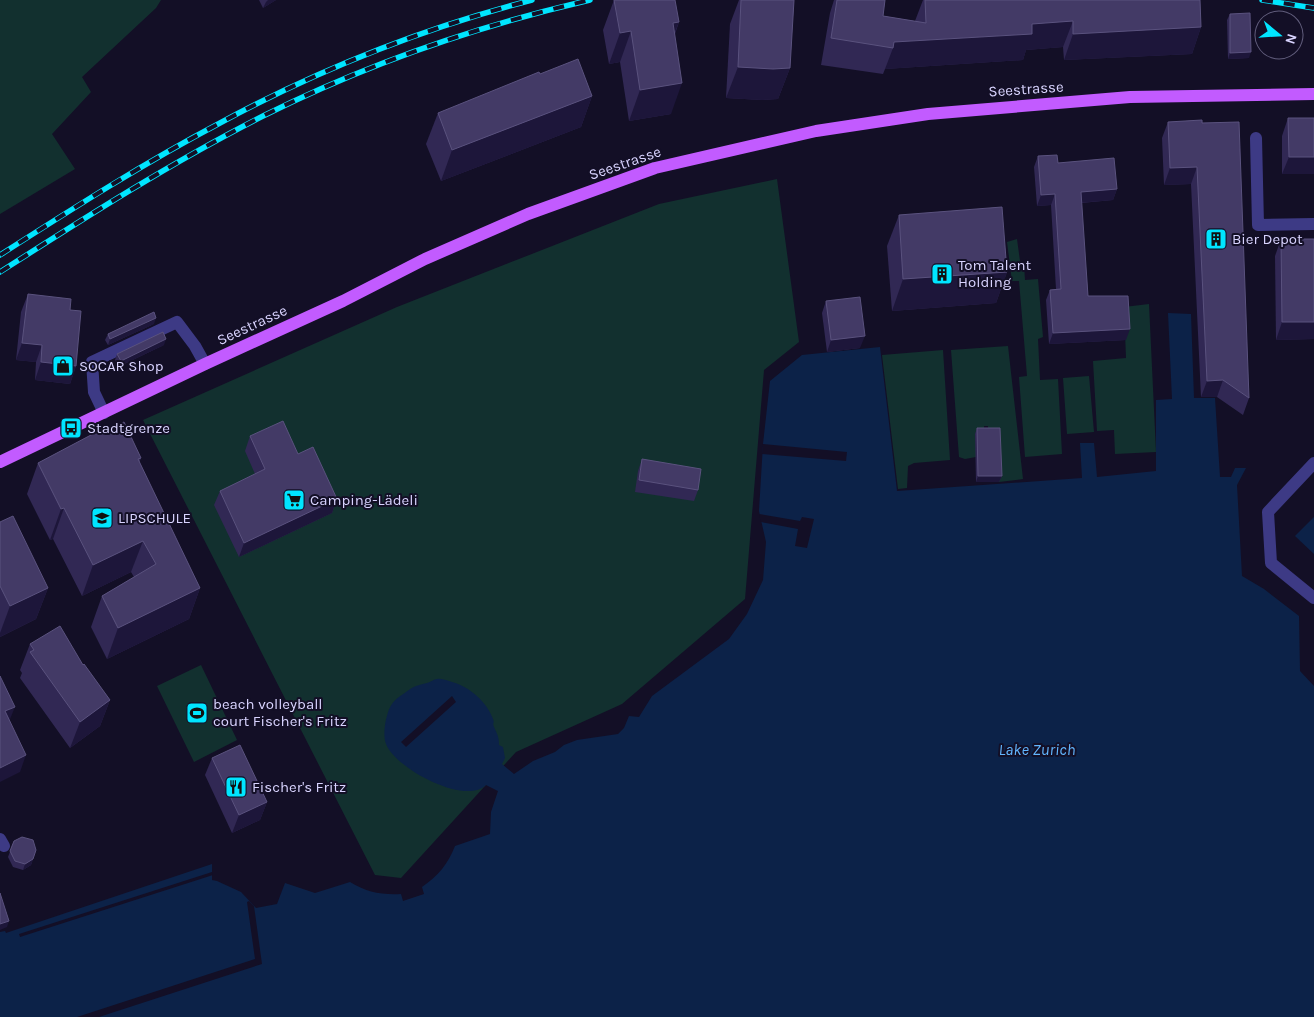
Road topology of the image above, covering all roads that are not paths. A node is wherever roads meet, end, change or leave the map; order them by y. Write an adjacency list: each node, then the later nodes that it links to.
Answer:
1 (1314, 94): 4 (main road, Seestrasse)
2 (1256, 138): 3 (lane)
3 (1314, 224)
4 (205, 364): 5 (main road, Seestrasse); 5 (lane)
5 (104, 413): 6 (main road, Seestrasse)
6 (0, 462)
7 (1314, 464): 8 (lane)
8 (1314, 598)

